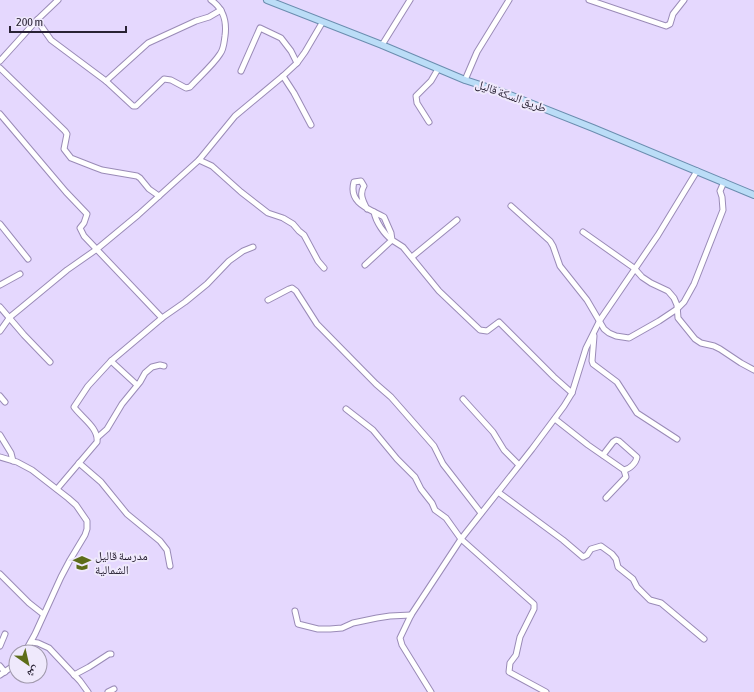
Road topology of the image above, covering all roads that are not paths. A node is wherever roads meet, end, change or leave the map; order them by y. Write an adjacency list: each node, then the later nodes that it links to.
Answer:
1 (58, 0): 9 (street)
2 (211, 0): 8 (street)
3 (267, 0): 10 (main road, طريق السكة قاليل)
4 (410, 0): 11 (street)
5 (509, 0): 18 (street)
6 (589, 0): 7 (street)
7 (684, 0)
8 (221, 10): 19 (street); 19 (street)
9 (37, 20): 12 (street); 19 (street)
10 (322, 23): 11 (main road, طريق السكة قاليل); 13 (street)
11 (382, 45): 15 (main road, طريق السكة قاليل)
12 (0, 61)
13 (297, 63): 16 (street); 17 (street)
14 (0, 68): 27 (street)
15 (438, 69): 18 (main road, طريق السكة قاليل); 21 (street)
16 (241, 70)
17 (284, 76): 22 (street); 23 (street)
18 (465, 80): 24 (main road, طريق السكة قاليل)
19 (106, 81)
20 (0, 114): 38 (street)
21 (428, 122)
22 (311, 125)
23 (199, 160): 27 (street); 42 (street)
24 (697, 171): 25 (main road, طريق السكة قاليل); 43 (street)
25 (724, 182): 26 (main road, طريق السكة قاليل); 48 (street)
26 (754, 195)
27 (159, 196): 38 (street)
28 (511, 206): 51 (street)
29 (367, 209): 29 (street); 30 (street)
30 (374, 212): 31 (street); 34 (street)
31 (384, 217): 34 (street); 36 (street)
32 (457, 220): 39 (street)
33 (0, 224): 40 (street)
34 (380, 224): 36 (street)
35 (584, 232): 43 (street)
36 (392, 240): 39 (street); 41 (street)
37 (253, 247): 50 (street)
38 (97, 249): 49 (street); 50 (street)
39 (412, 257): 59 (street)
40 (28, 259)
41 (365, 265)
42 (324, 268)
43 (634, 268): 48 (street); 51 (street)
44 (20, 274): 45 (street)
45 (0, 285)
46 (268, 300): 77 (street)
47 (0, 306): 49 (street)
48 (677, 309): 51 (street); 57 (street)
49 (10, 317): 53 (street); 55 (street)
50 (162, 318): 54 (street)
51 (600, 320): 52 (street)
52 (595, 329): 59 (street); 67 (street)
53 (0, 331)
54 (111, 361): 58 (street); 66 (street)
55 (50, 362)
56 (164, 366): 58 (street)
57 (754, 370)
58 (137, 386): 66 (street)
59 (572, 393): 64 (street)
60 (0, 396): 62 (street)
61 (463, 399): 72 (street)
62 (5, 402)
63 (346, 409): 78 (street)
64 (555, 419): 68 (street); 72 (street)
65 (0, 435): 70 (street)
66 (98, 438): 71 (street)
67 (677, 439)
68 (603, 455): 73 (street); 73 (street)
69 (0, 457): 70 (street)
70 (13, 461): 74 (street)
71 (79, 463): 74 (street); 79 (street)
72 (519, 465): 75 (street)
73 (624, 470): 76 (street)
74 (57, 489): 82 (street)
75 (498, 492): 77 (street); 85 (street)
76 (606, 498)
77 (481, 513): 78 (street)
78 (460, 539): 83 (street); 96 (street)
79 (170, 566)
80 (0, 574): 82 (street)
81 (295, 611): 83 (street)
82 (43, 614): 86 (street)
83 (411, 615): 95 (street)
84 (5, 634): 87 (street)
85 (704, 639)
86 (31, 642): 91 (street)
87 (0, 646)
88 (112, 654): 91 (street)
89 (0, 666): 90 (street)
90 (2, 674)
91 (74, 675): 93 (street)
92 (114, 689): 94 (street)
93 (88, 692)
94 (108, 692)
95 (431, 692)
96 (546, 692)

